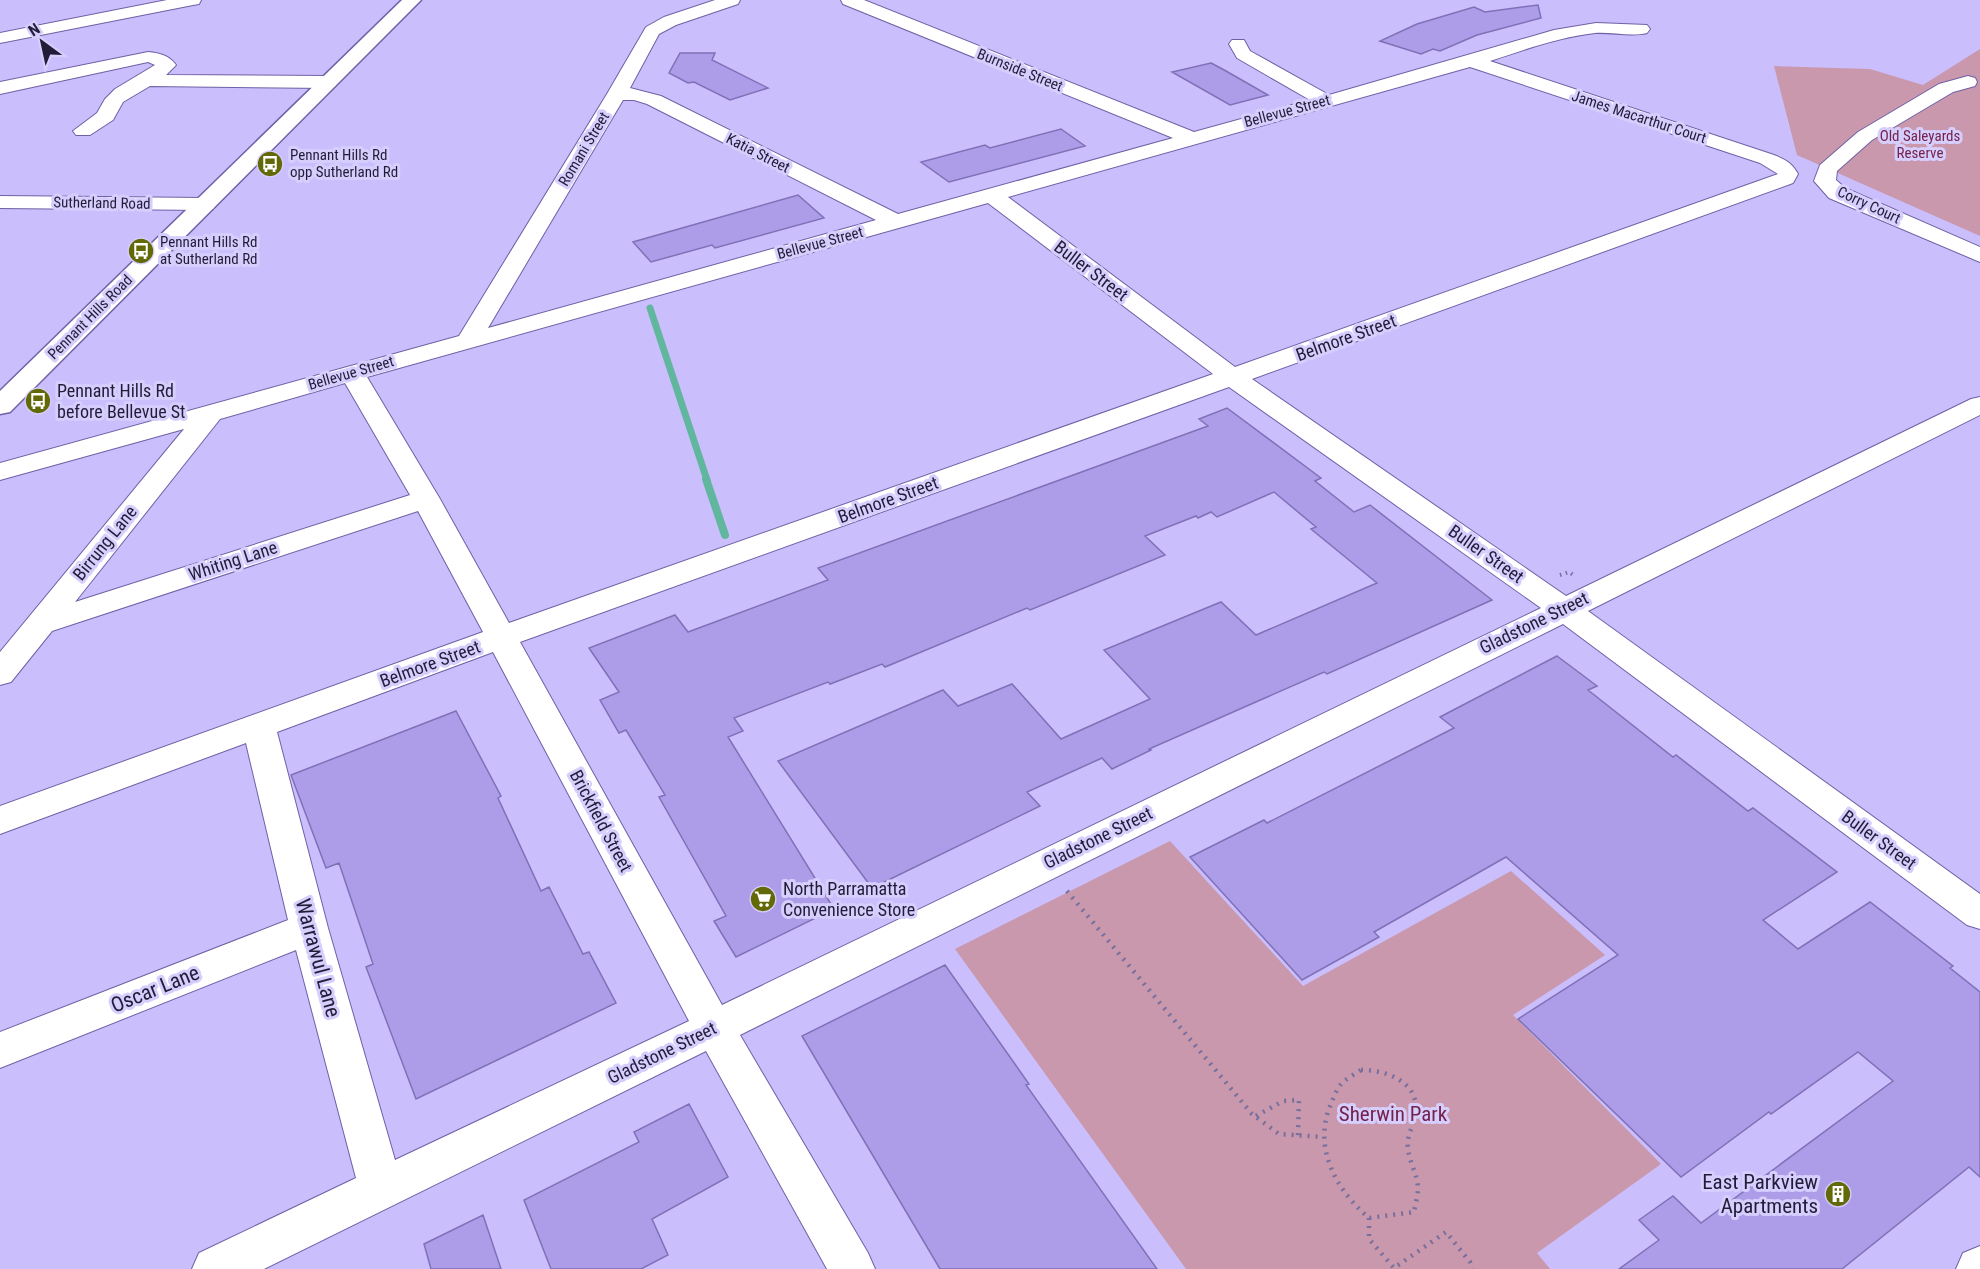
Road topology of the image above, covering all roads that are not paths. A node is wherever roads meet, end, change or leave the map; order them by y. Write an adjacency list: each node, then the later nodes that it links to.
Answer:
1 (193, 0): 6 (street)
2 (412, 0): 10 (main road, Pennant Hills Road)
3 (732, 0): 13 (street, Romani Street)
4 (849, 0): 16 (street, Burnside Street)
5 (1641, 29): 8 (street, Bellevue Street)
6 (0, 38)
7 (1238, 44): 14 (street)
8 (1471, 62): 14 (street, Bellevue Street); 17 (street, James Macarthur Court)
9 (147, 80): 10 (street); 12 (street); 15 (street)
10 (328, 82): 20 (main road, Pennant Hills Road)
11 (1968, 82): 22 (street, Corry Court)
12 (0, 88)
13 (617, 94): 21 (street, Katia Street); 23 (street, Romani Street)
14 (1326, 101): 16 (street, Bellevue Street)
15 (83, 131)
16 (1191, 138): 18 (street, Bellevue Street)
17 (1777, 183): 25 (street, Belmore Street)
18 (991, 195): 21 (street, Bellevue Street); 25 (street, Buller Street)
19 (0, 202): 20 (street, Sutherland Road)
20 (204, 204): 27 (main road, Pennant Hills Road)
21 (897, 222): 23 (street, Bellevue Street)
22 (1980, 255)
23 (468, 341): 24 (street, Bellevue Street)
24 (352, 373): 28 (street, Bellevue Street); 30 (street, Brickfield Street)
25 (1234, 378): 31 (street, Buller Street); 33 (street, Belmore Street)
26 (1980, 405): 31 (street, Gladstone Street)
27 (0, 406)
28 (211, 413): 29 (street, Bellevue Street); 32 (street, Birrung Lane)
29 (0, 472)
30 (426, 499): 32 (street, Whiting Lane); 33 (street, Brickfield Street)
31 (1563, 609): 37 (street, Buller Street); 39 (street, Gladstone Street)
32 (40, 624): 34 (street, Birrung Lane)
33 (501, 637): 35 (street, Belmore Street); 39 (street, Brickfield Street)
34 (0, 674)
35 (259, 727): 36 (street, Belmore Street); 38 (street, Warrawul Lane)
36 (0, 820)
37 (1980, 914)
38 (309, 928): 40 (street, Oscar Lane); 41 (street, Warrawul Lane)
39 (714, 1028): 41 (street, Gladstone Street); 43 (street, Brickfield Street)
40 (0, 1050)
41 (381, 1188): 42 (street, Gladstone Street)
42 (215, 1269)
43 (852, 1269)

